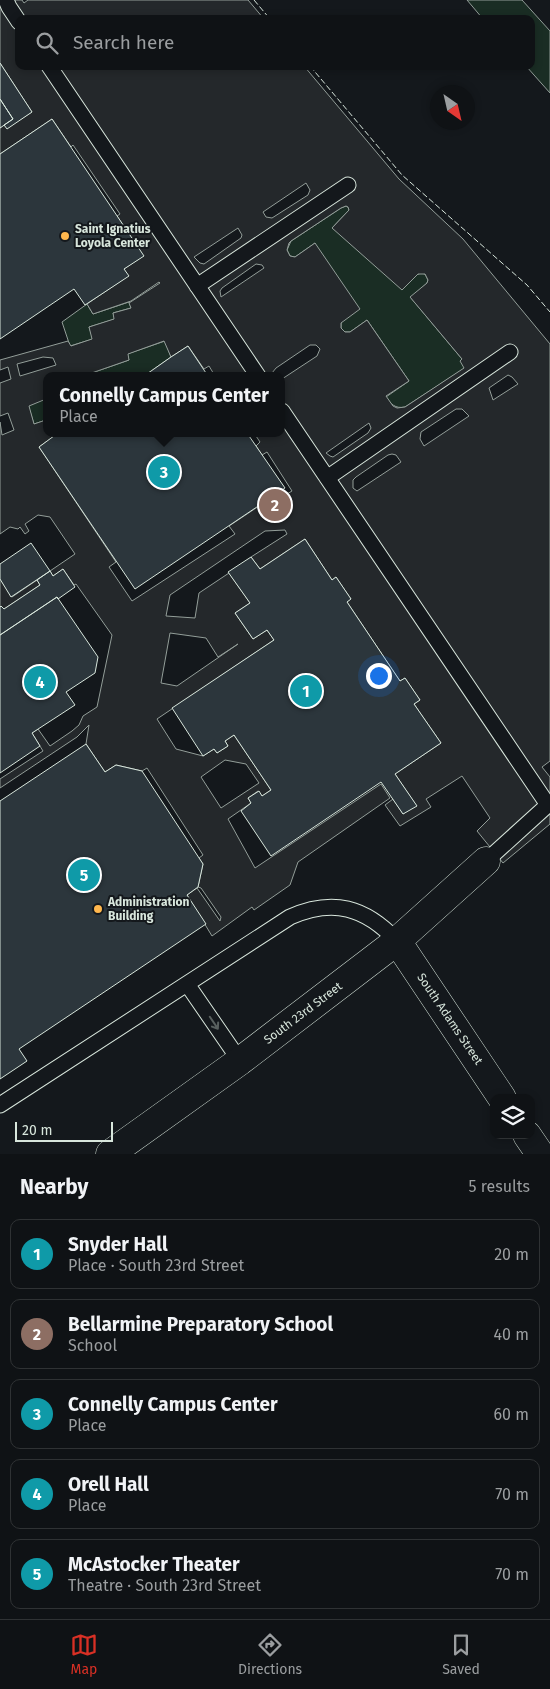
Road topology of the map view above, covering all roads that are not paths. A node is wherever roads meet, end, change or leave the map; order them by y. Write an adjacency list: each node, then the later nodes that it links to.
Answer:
1 (6, 0): 2 (lane)
2 (15, 16)
3 (52, 70): 5 (lane)
4 (348, 185): 5 (lane)
5 (197, 286): 7 (lane)
6 (510, 352): 9 (lane)
7 (255, 372)
8 (285, 415): 9 (lane)
9 (327, 478): 10 (lane)
10 (549, 804): 11 (lane)
11 (486, 860): 12 (street, South 23rd Street)
12 (397, 941): 13 (lane); 14 (street, South 23rd Street); 15 (street, South Adams Street)
13 (187, 984): 14 (lane, one-way to 14); 16 (lane)
14 (240, 1062): 18 (street, South 23rd Street)
15 (499, 1094)
16 (0, 1105)
17 (530, 1139): 19 (street)
18 (110, 1154)
19 (540, 1154)

